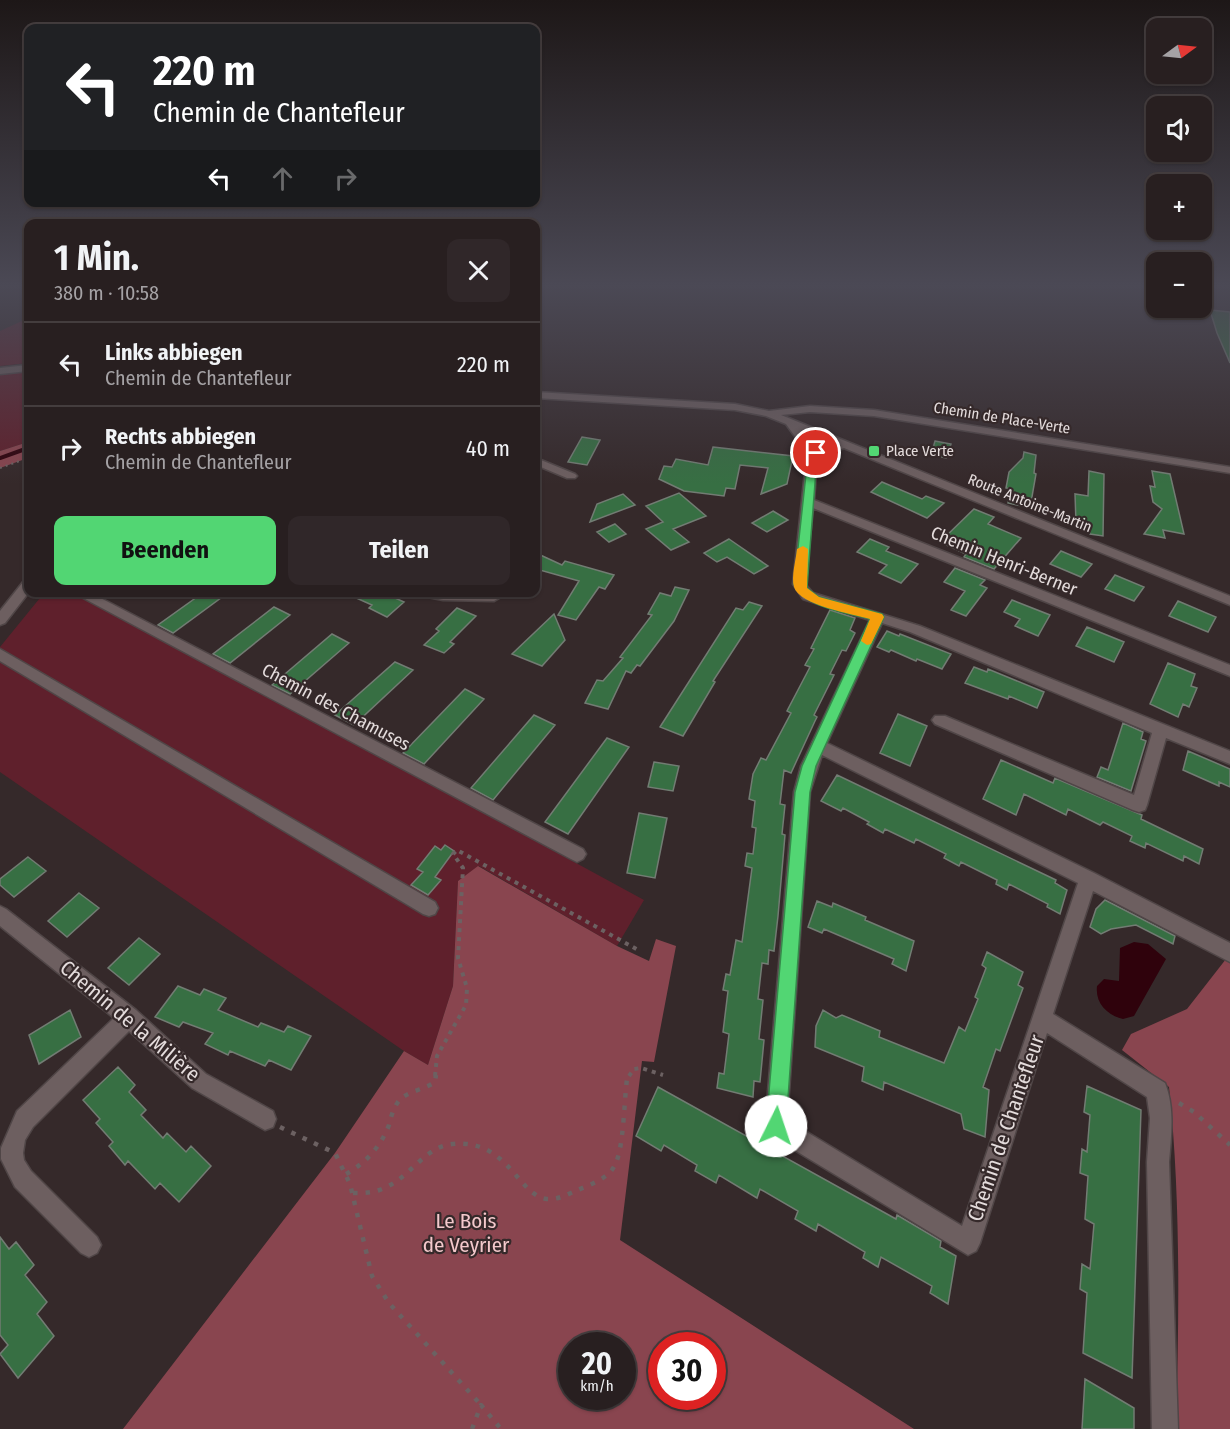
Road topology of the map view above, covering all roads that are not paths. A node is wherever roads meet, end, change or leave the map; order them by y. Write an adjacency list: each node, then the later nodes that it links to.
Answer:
1 (24, 368): 2 (street)
2 (0, 371)
3 (540, 395): 4 (street, Route Antoine-Martin)
4 (769, 414): 5 (street, Route Antoine-Martin); 9 (street, Chemin de Place-Verte)
5 (788, 421): 6 (street, Route Antoine-Martin); 7 (street)
6 (847, 444): 7 (street); 14 (street, Route Antoine-Martin)
7 (812, 456): 11 (street)
8 (540, 463): 10 (street)
9 (1230, 470)
10 (571, 476)
11 (808, 502): 15 (street); 18 (street, Chemin Henri-Berner)
12 (24, 590): 16 (street)
13 (88, 597): 23 (street, Chemin des Chamuses)
14 (1230, 601)
15 (878, 617): 20 (street); 21 (street, Chemin de Chantefleur)
16 (0, 620)
17 (0, 654): 25 (street)
18 (1230, 671)
19 (940, 720): 20 (street)
20 (1161, 729): 22 (street)
21 (820, 747): 24 (street); 29 (street, Chemin de Chantefleur)
22 (1230, 758)
23 (577, 854)
24 (1088, 879): 27 (street); 29 (street, Chemin de Chantefleur)
25 (429, 908)
26 (0, 915): 28 (street, Chemin de la Milière)
27 (1230, 953)
28 (129, 1017): 30 (street, Chemin de la Milière); 31 (street)
29 (1043, 1019): 32 (street, Chemin de Chantefleur)
30 (265, 1119)
31 (89, 1245)
32 (1165, 1429)

